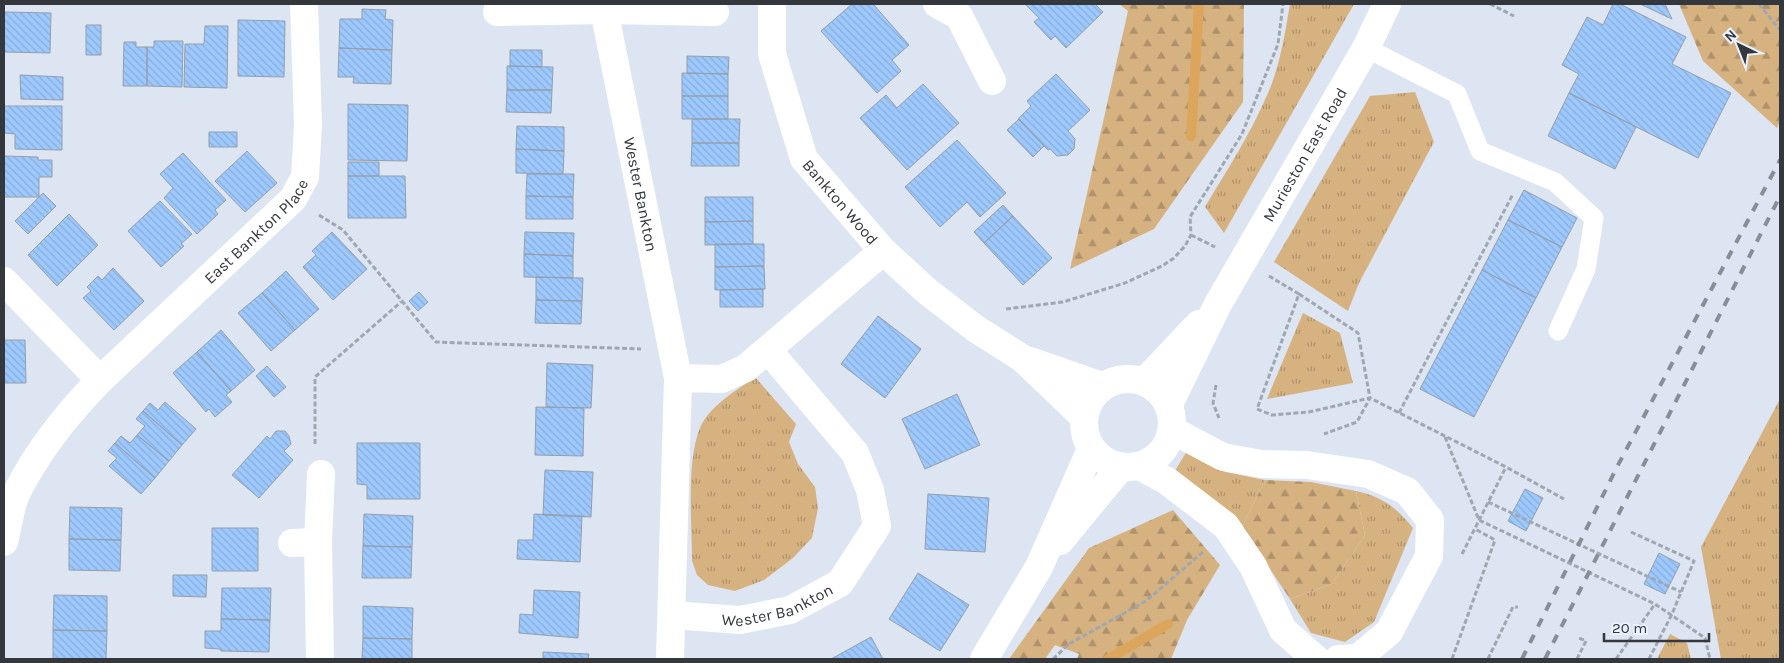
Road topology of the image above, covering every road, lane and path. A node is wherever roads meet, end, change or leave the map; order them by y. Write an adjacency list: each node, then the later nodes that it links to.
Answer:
1 (304, 4): 16 (street, East Bankton Place)
2 (772, 4): 19 (street, Bankton Wood)
3 (1282, 4): 17 (path)
4 (1387, 4): 13 (street, Murieston East Road)
5 (1490, 4): 11 (path)
6 (1759, 4): 12 (path)
7 (956, 8): 14 (street)
8 (604, 10): 9 (street); 10 (street); 28 (street, Wester Bankton)
9 (497, 12)
10 (715, 12)
11 (1514, 16)
12 (1780, 30)
13 (1366, 48): 15 (lane); 24 (street, Murieston East Road)
14 (992, 81)
15 (1526, 170): 26 (lane); 36 (path)
16 (293, 199): 23 (path); 31 (street, East Bankton Place)
17 (1191, 235): 18 (path); 25 (path)
18 (1217, 248)
19 (882, 251): 25 (street, Bankton Wood); 27 (street)
20 (1268, 275): 22 (path)
21 (4, 280): 31 (street)
22 (1299, 294): 35 (path); 35 (path)
23 (401, 302): 28 (path); 43 (path)
24 (1218, 304): 33 (street, Murieston East Road); 38 (street, Murieston East Road)
25 (976, 329): 29 (street)
26 (1558, 331)
27 (768, 350): 30 (street); 54 (street, Wester Bankton)
28 (674, 351): 30 (street, Wester Bankton)
29 (1022, 358): 34 (street); 37 (street)
30 (678, 378): 54 (street, Wester Bankton)
31 (100, 380): 48 (street, East Bankton Place)
32 (1216, 381): 39 (path)
33 (1145, 382): 34 (street); 38 (street)
34 (1102, 386): 37 (street)
35 (1370, 398): 36 (path)
36 (1399, 413): 40 (path)
37 (1083, 416): 41 (street)
38 (1170, 417): 42 (street); 60 (street)
39 (1222, 426)
40 (1445, 436): 44 (path); 51 (path)
41 (1091, 449): 42 (street); 49 (street)
42 (1130, 466): 49 (street); 59 (street)
43 (321, 474): 56 (street)
44 (1564, 499)
45 (1488, 502): 50 (path)
46 (1475, 528): 61 (path)
47 (1632, 532): 50 (path)
48 (4, 542)
49 (1039, 567): 58 (street)
50 (1681, 592): 53 (path)
51 (1655, 604): 53 (path); 64 (path)
52 (1518, 607): 62 (path)
53 (1672, 614): 65 (path); 66 (path)
54 (672, 615): 57 (street, Wester Bankton)
55 (1579, 638): 63 (path)
56 (320, 659)
57 (670, 659)
58 (984, 659)
59 (1316, 659)
60 (1338, 659)
61 (1452, 659)
62 (1488, 659)
63 (1577, 659)
64 (1616, 659)
65 (1648, 659)
66 (1710, 659)

